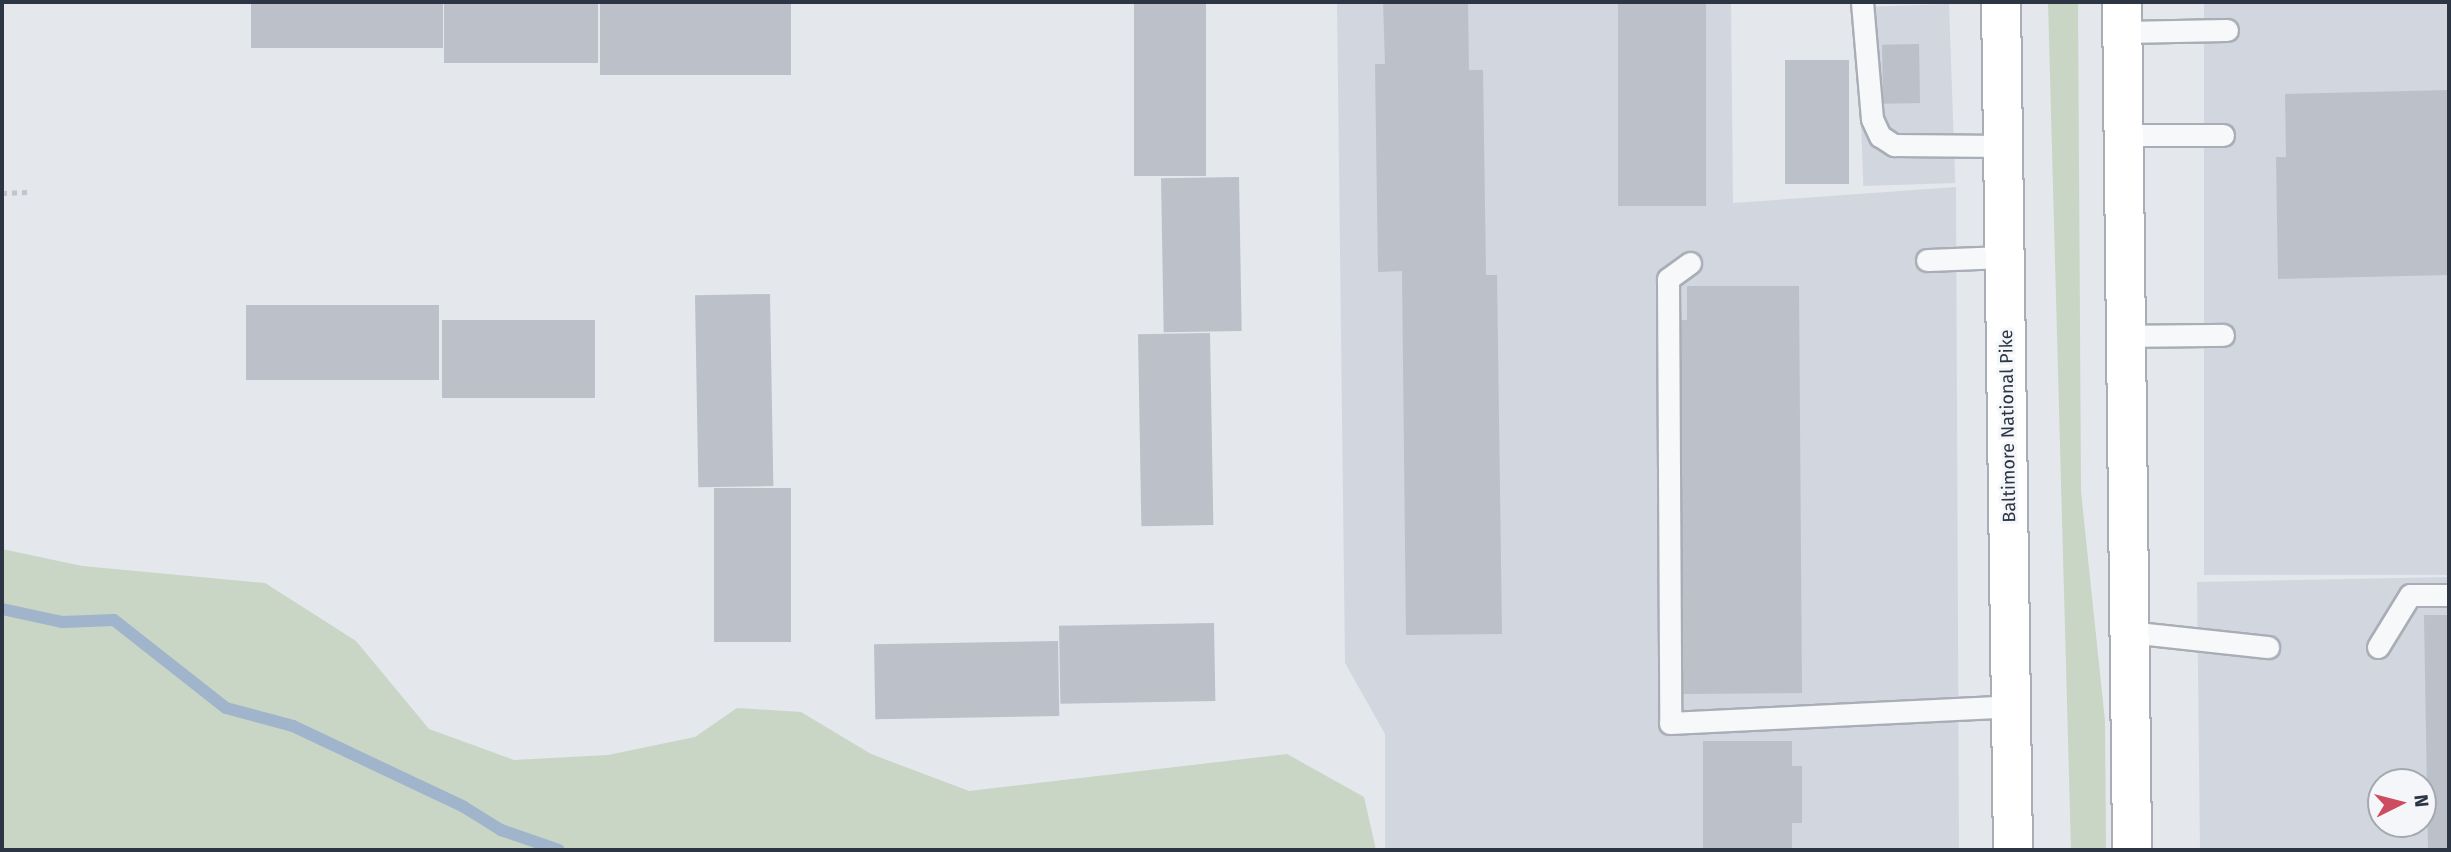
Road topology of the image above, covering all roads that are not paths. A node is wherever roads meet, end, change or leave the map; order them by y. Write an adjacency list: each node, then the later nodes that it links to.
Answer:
1 (1862, 2): 7 (lane)
2 (2001, 2): 7 (main road, Baltimore National Pike)
3 (2123, 17): 4 (lane); 5 (main road)
4 (2227, 30)
5 (2123, 135): 6 (lane); 12 (main road)
6 (2223, 135)
7 (2003, 146): 8 (main road, Baltimore National Pike)
8 (2005, 257): 9 (lane); 17 (main road, Baltimore National Pike)
9 (1927, 260)
10 (1690, 263): 17 (lane)
11 (2224, 335): 12 (lane)
12 (2126, 336): 14 (main road)
13 (2449, 595): 16 (lane)
14 (2129, 632): 15 (lane); 19 (main road)
15 (2268, 646)
16 (2378, 647)
17 (2012, 706): 18 (main road, Baltimore National Pike)
18 (2013, 850)
19 (2132, 850)

